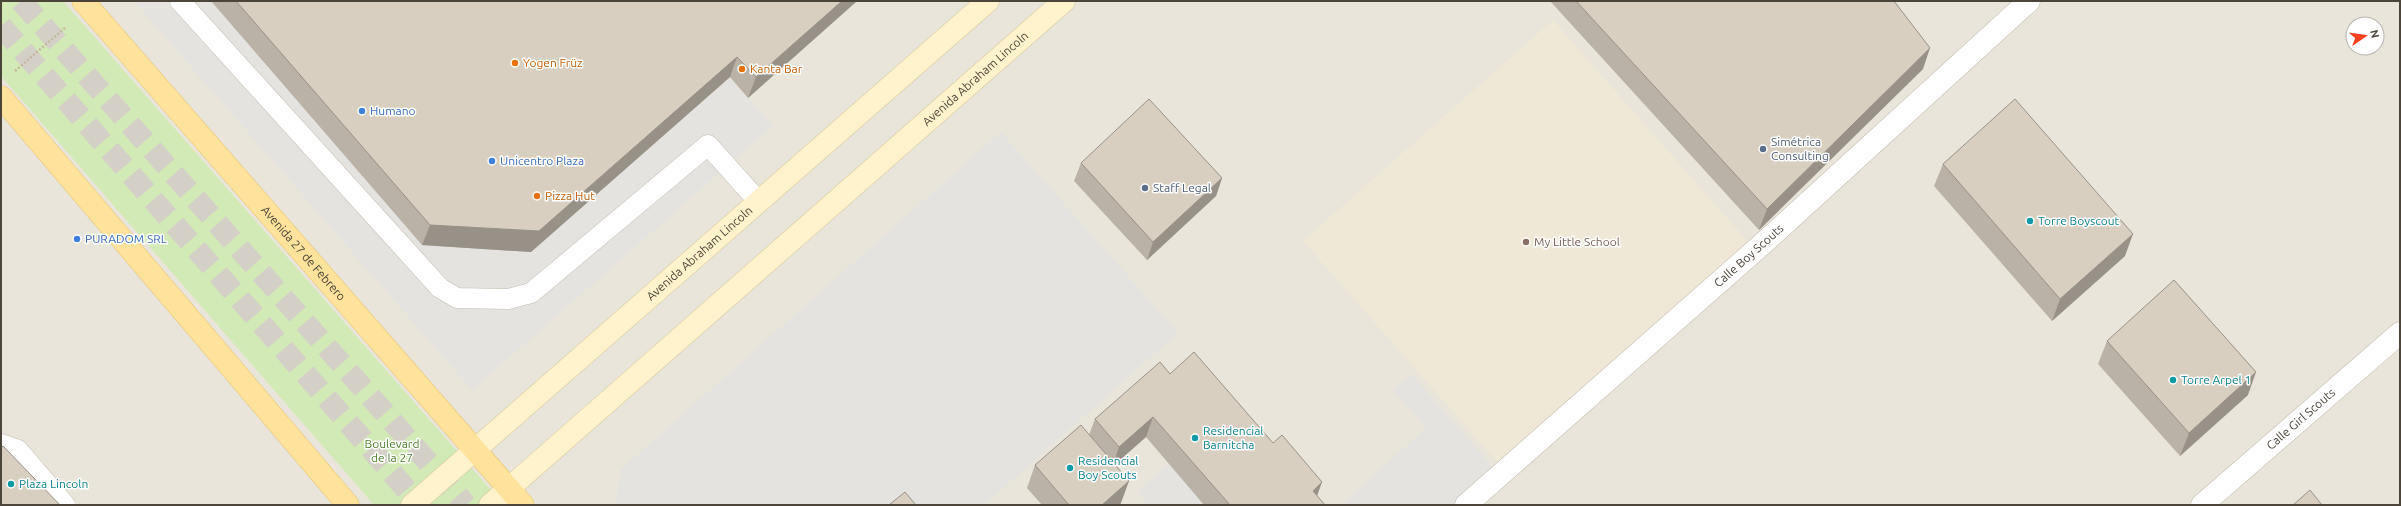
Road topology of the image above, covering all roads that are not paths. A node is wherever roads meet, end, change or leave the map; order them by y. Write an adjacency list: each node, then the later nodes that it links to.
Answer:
1 (180, 1): 7 (lane)
2 (988, 1): 7 (main road, Avenida Abraham Lincoln)
3 (1064, 1): 11 (main road, Avenida Abraham Lincoln)
4 (2028, 1): 17 (street, Calle Boy Scouts)
5 (86, 4): 10 (main road, Avenida 27 de Febrero)
6 (1, 97): 13 (main road)
7 (759, 202): 10 (main road, Avenida Abraham Lincoln)
8 (2400, 333): 18 (street, Calle Girl Scouts)
9 (1, 444): 12 (lane)
10 (476, 450): 11 (main road, Avenida 27 de Febrero); 14 (main road, Avenida Abraham Lincoln)
11 (509, 489): 15 (main road, Avenida Abraham Lincoln); 16 (main road, Avenida 27 de Febrero)
12 (65, 505)
13 (348, 505)
14 (412, 505)
15 (490, 505)
16 (523, 505)
17 (1466, 505)
18 (2202, 505)

